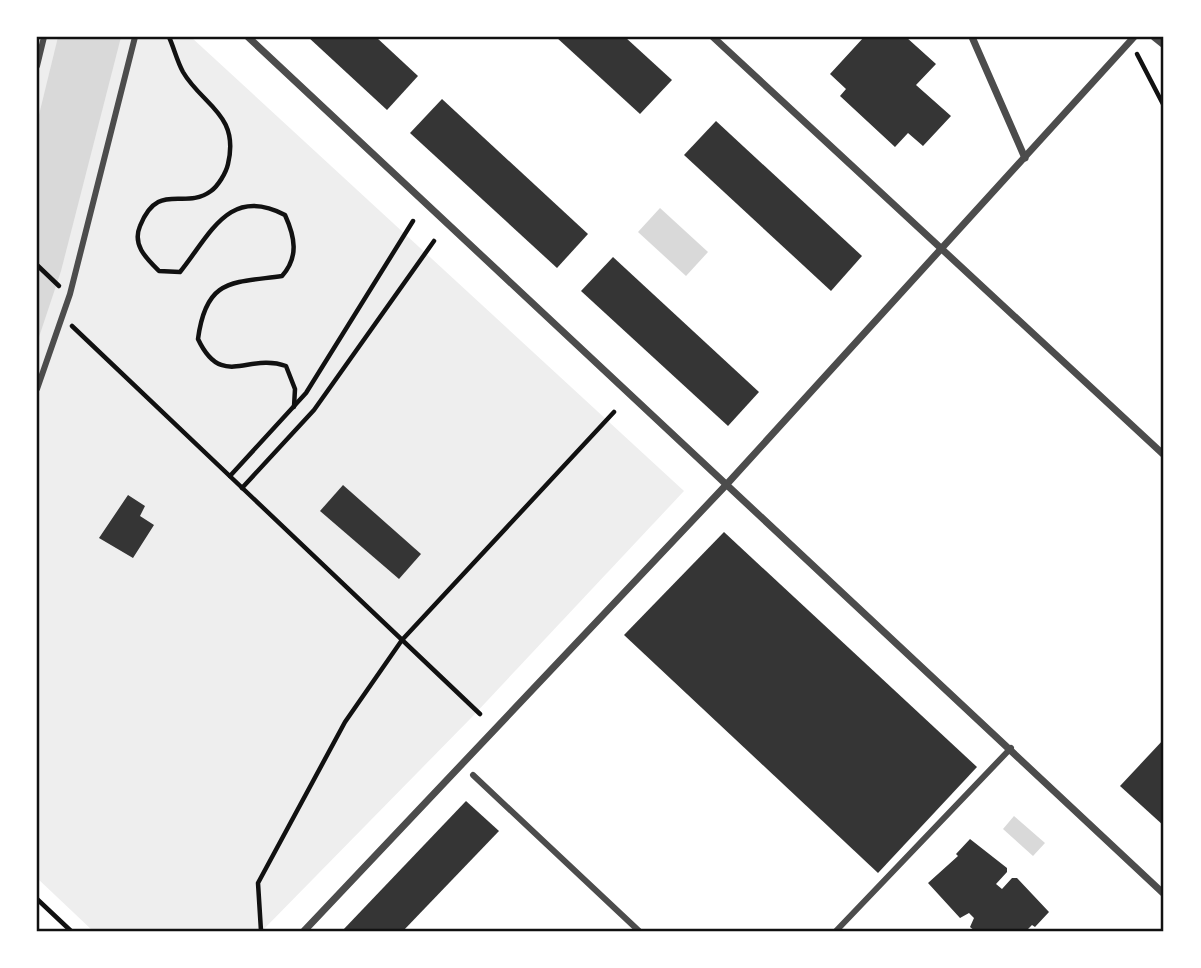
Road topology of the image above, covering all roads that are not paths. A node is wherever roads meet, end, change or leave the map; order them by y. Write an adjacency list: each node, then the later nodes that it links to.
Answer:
1 (44, 37): 9 (street)
2 (135, 37): 12 (street)
3 (248, 37): 14 (street)
4 (713, 37): 11 (street)
5 (972, 37): 10 (street)
6 (1154, 37): 8 (street)
7 (1132, 39): 10 (street)
8 (1164, 46)
9 (37, 66)
10 (1025, 158): 11 (street)
11 (943, 249): 13 (street); 14 (street)
12 (37, 389)
13 (1164, 455)
14 (727, 484): 15 (street); 18 (street)
15 (1011, 748): 17 (street); 20 (street)
16 (473, 775): 19 (street)
17 (1164, 894)
18 (304, 931)
19 (639, 931)
20 (836, 931)

